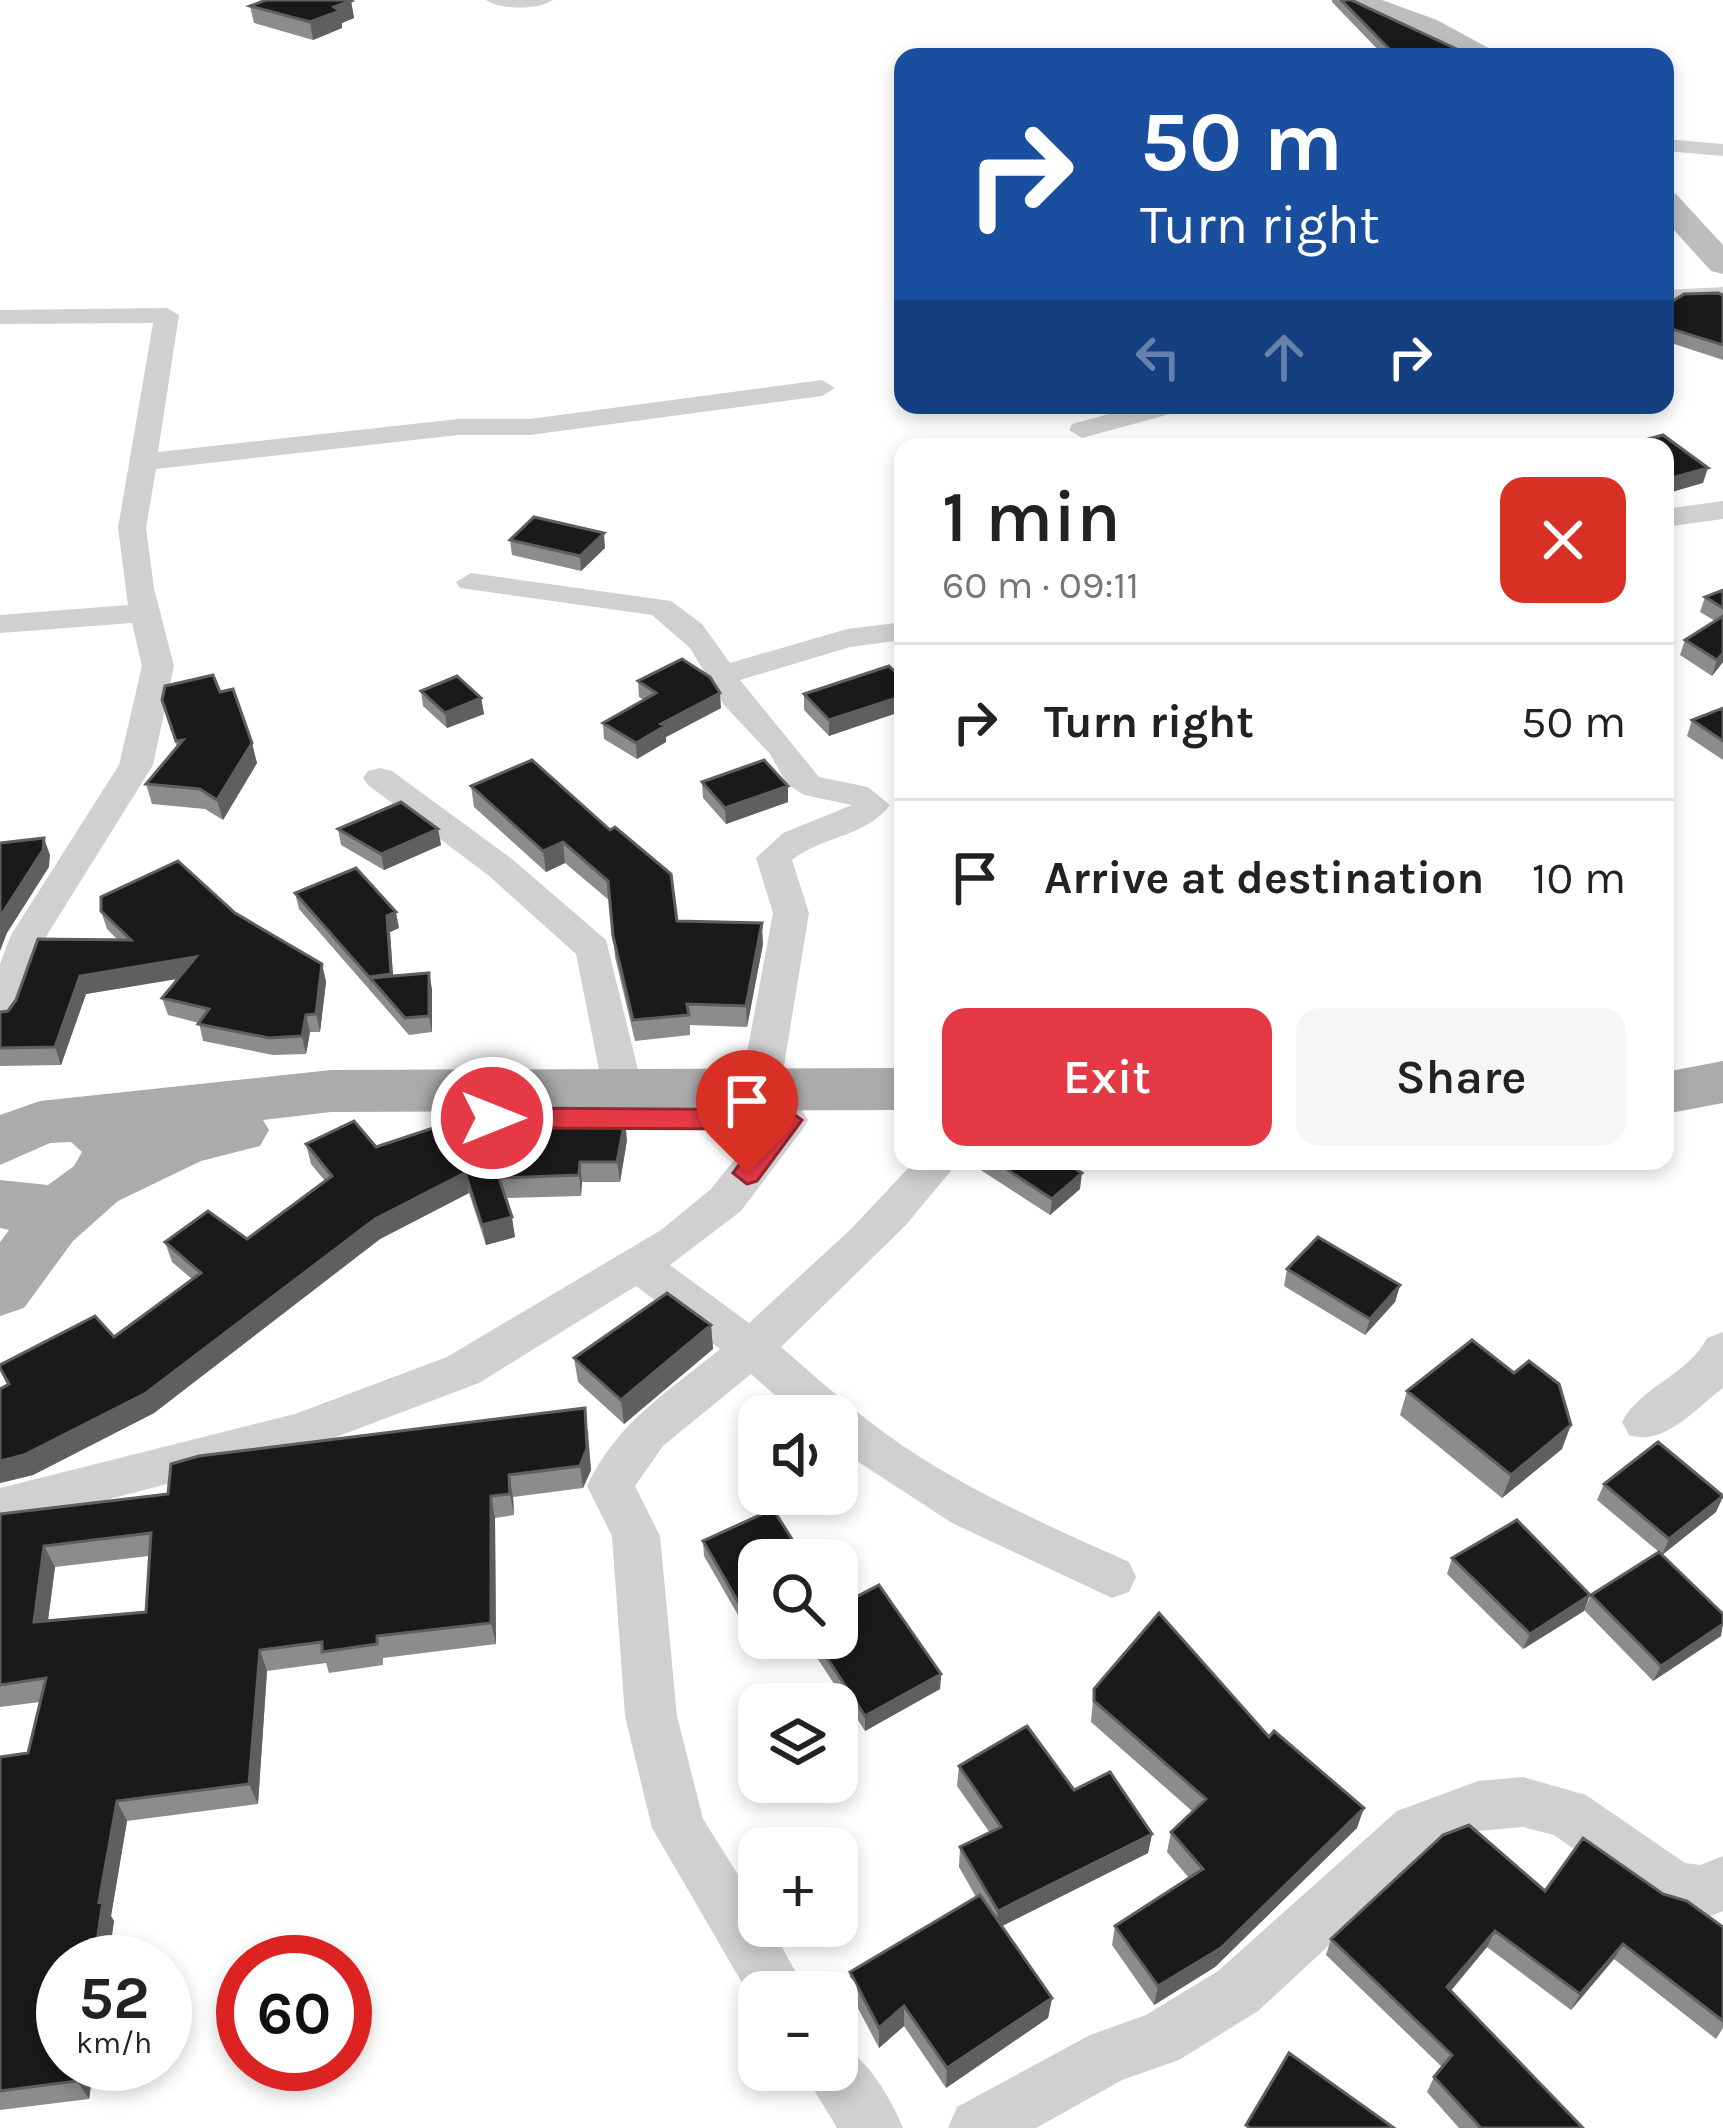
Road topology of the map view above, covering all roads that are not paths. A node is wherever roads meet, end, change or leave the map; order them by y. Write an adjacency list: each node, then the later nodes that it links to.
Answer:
1 (495, 0): 2 (street)
2 (544, 0)
3 (1358, 0): 4 (street)
4 (1473, 48)
5 (1674, 146): 6 (street)
6 (1723, 150)
7 (1674, 211): 8 (street)
8 (1723, 264)
9 (1723, 294): 10 (street)
10 (1674, 297)
11 (0, 317): 15 (street)
12 (822, 388): 15 (street)
13 (1140, 414): 14 (street)
14 (1082, 430)
15 (143, 462): 19 (street)
16 (1723, 510): 17 (street)
17 (1674, 517)
18 (471, 582): 22 (street)
19 (145, 613): 20 (street); 24 (street)
20 (0, 624)
21 (894, 632): 22 (street)
22 (724, 675): 31 (street)
23 (380, 778): 29 (street)
24 (0, 1015)
25 (1723, 1048): 26 (main road)
26 (1674, 1056)
27 (1723, 1082): 30 (main road)
28 (894, 1089): 31 (main road)
29 (623, 1090): 31 (main road); 33 (main road)
30 (1674, 1091)
31 (774, 1105): 32 (main road); 35 (main road); 37 (street)
32 (894, 1120)
33 (29, 1128): 35 (main road)
34 (932, 1170): 39 (street)
35 (90, 1190): 36 (main road); 38 (main road)
36 (0, 1204)
37 (638, 1264): 39 (street); 44 (street)
38 (0, 1290)
39 (751, 1348): 41 (street); 47 (street)
40 (1723, 1350): 42 (street)
41 (806, 1395)
42 (1645, 1422)
43 (858, 1439): 45 (street)
44 (0, 1508)
45 (1112, 1577)
46 (1723, 1882): 50 (street)
47 (766, 1971)
48 (847, 2091): 49 (street)
49 (874, 2128)
50 (979, 2128)

